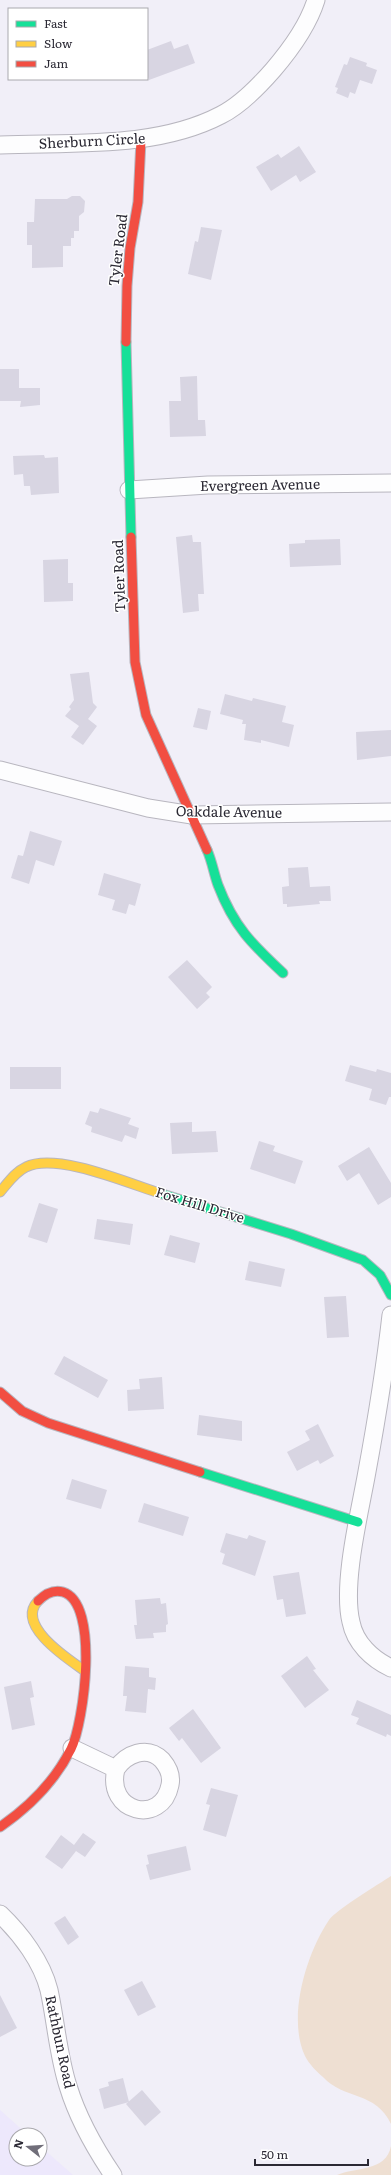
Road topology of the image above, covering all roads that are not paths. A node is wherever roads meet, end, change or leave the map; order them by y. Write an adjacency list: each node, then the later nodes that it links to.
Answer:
1 (316, 0): 2 (street, Sherburn Circle)
2 (140, 140): 3 (street, Sherburn Circle); 5 (street, Tyler Road)
3 (0, 145)
4 (391, 483): 5 (street, Evergreen Avenue)
5 (129, 490): 8 (street, Tyler Road)
6 (0, 770): 8 (street, Oakdale Avenue)
7 (391, 812): 8 (street, Oakdale Avenue)
8 (192, 815): 9 (street, Tyler Road)
9 (283, 972)
10 (0, 1192): 11 (street, Fox Hill Drive)
11 (391, 1295)
12 (391, 1315): 14 (street)
13 (0, 1392): 14 (street)
14 (358, 1522): 15 (street)
15 (391, 1668)
16 (85, 1671): 16 (street); 17 (street)
17 (72, 1748): 18 (street); 19 (street)
18 (116, 1769)
19 (0, 1827)
20 (0, 1914): 21 (street, Rathbun Road)
21 (113, 2175)

